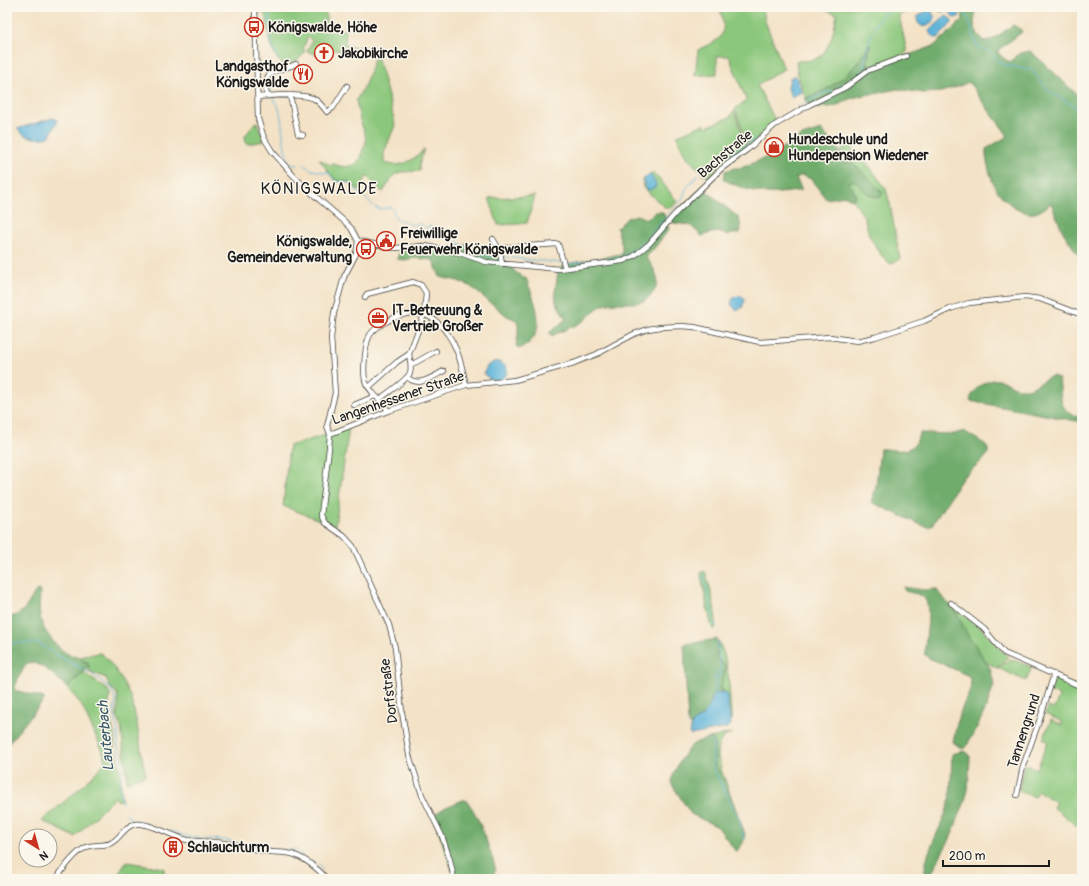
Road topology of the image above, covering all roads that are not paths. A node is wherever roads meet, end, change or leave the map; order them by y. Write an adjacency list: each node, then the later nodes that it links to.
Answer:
1 (255, 7): 7 (street)
2 (906, 56): 13 (street, Bachstraße)
3 (296, 64): 6 (street)
4 (347, 86): 5 (street)
5 (290, 95): 6 (street); 8 (street)
6 (267, 96): 7 (street)
7 (258, 97): 10 (street)
8 (303, 136)
9 (493, 239): 11 (street)
10 (358, 241): 12 (street, Bachstraße); 27 (street)
11 (500, 254): 12 (street); 13 (street)
12 (502, 264): 13 (street, Bachstraße)
13 (565, 265)
14 (365, 297): 15 (street)
15 (424, 315): 18 (street); 22 (street); 23 (street)
16 (1082, 315): 22 (street, Langenhessener Straße)
17 (436, 351): 19 (street)
18 (409, 354): 19 (street); 23 (street)
19 (411, 365): 21 (street)
20 (444, 371): 21 (street)
21 (407, 377): 24 (street)
22 (466, 385): 26 (street, Langenhessener Straße)
23 (369, 387): 24 (street)
24 (377, 397): 25 (street); 26 (street)
25 (354, 405)
26 (388, 411): 27 (street, Langenhessener Straße)
27 (330, 434): 34 (street, Dorfstraße)
28 (950, 603): 29 (street)
29 (1054, 674): 30 (street); 31 (street, Tannengrund)
30 (1082, 687)
31 (1017, 795)
32 (56, 879): 33 (street)
33 (327, 879)
34 (454, 879)

